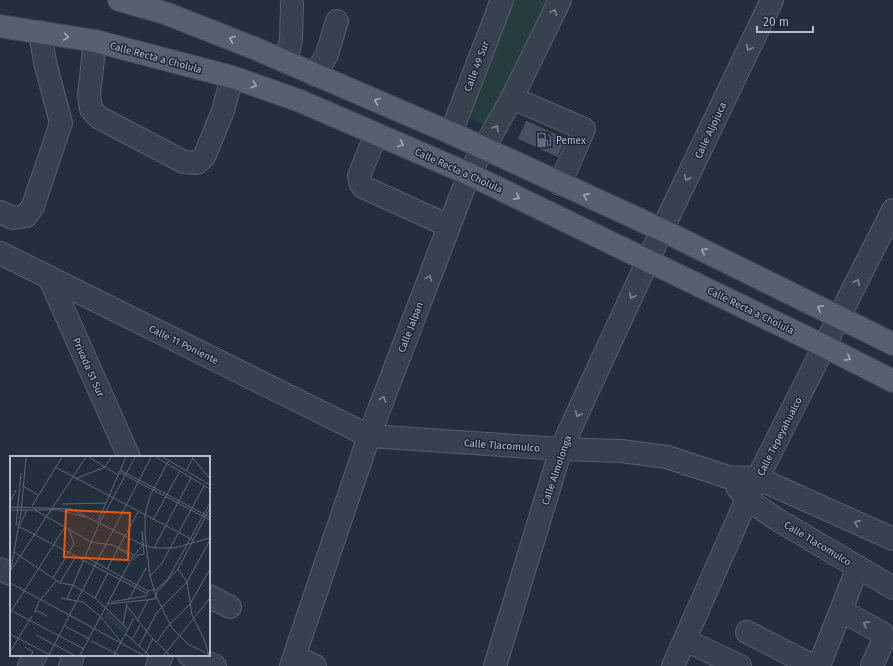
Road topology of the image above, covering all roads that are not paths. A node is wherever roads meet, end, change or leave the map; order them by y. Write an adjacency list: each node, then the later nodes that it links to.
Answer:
1 (119, 0): 10 (main road, one-way to 1)
2 (502, 0): 14 (street, Calle 49 Sur)
3 (560, 0): 13 (street, Calle Jalpan, one-way to 3)
4 (772, 0): 22 (street, Calle Aljojuca, one-way to 22)
5 (292, 4): 10 (street)
6 (337, 21): 11 (street)
7 (0, 26): 8 (main road, Calle Recta a Cholula)
8 (40, 32): 9 (main road, Calle Recta a Cholula, one-way to 9); 20 (street)
9 (95, 41): 12 (main road, Calle Recta a Cholula); 12 (street)
10 (286, 62): 11 (main road)
11 (315, 75): 14 (main road, one-way to 11)
12 (232, 77): 15 (main road, Calle Recta a Cholula, one-way to 15)
13 (512, 98): 16 (street, Calle Jalpan, one-way to 13); 18 (street)
14 (451, 133): 16 (main road)
15 (376, 134): 17 (main road, Calle Recta a Cholula, one-way to 17); 21 (street)
16 (484, 149): 17 (street, Calle Jalpan); 18 (main road)
17 (469, 174): 21 (street, Calle Jalpan); 24 (main road, Calle Recta a Cholula, one-way to 24)
18 (560, 184): 22 (main road, one-way to 18)
19 (893, 210): 26 (street, Calle Tepeyahualco, one-way to 19)
20 (0, 212)
21 (449, 226): 30 (street, Calle Jalpan, one-way to 21)
22 (662, 230): 24 (street, Calle Aljojuca); 26 (main road, one-way to 22)
23 (0, 253): 25 (street, Calle 11 Poniente)
24 (648, 260): 28 (main road, Calle Recta a Cholula); 31 (street, Calle Almolonga, one-way to 31)
25 (48, 277): 30 (street, Calle 11 Poniente); 32 (street, Privada 51 Sur)
26 (839, 317): 27 (main road); 28 (street, Calle Tepeyahualco)
27 (893, 344)
28 (824, 346): 29 (main road, Calle Recta a Cholula, one-way to 29); 34 (street, Calle Tepeyahualco)
29 (893, 381)
30 (369, 436): 31 (street, Calle Tlacomulco); 50 (street, Calle Jalpan)
31 (561, 449): 33 (street, Calle Tlacomulco); 56 (street, Calle Almolonga)
32 (130, 456)
33 (728, 477): 34 (street, Calle Tlacomulco); 35 (street, Calle Tlacomulco)
34 (757, 478): 35 (street, Calle Tepeyahualco); 36 (street, Calle Tlacomulco, one-way to 34)
35 (747, 499): 37 (street, Calle Tlacomulco); 45 (street, Calle Tepeyahualco)
36 (893, 539)
37 (858, 567): 40 (street, Calle Tlacomulco); 43 (street)
38 (0, 569): 39 (street)
39 (10, 574)
40 (893, 588)
41 (210, 597): 42 (street)
42 (230, 607)
43 (842, 611): 60 (street); 61 (street, one-way to 43)
44 (747, 632): 59 (street)
45 (685, 640): 57 (street, Calle Tepeyahualco); 58 (street)
46 (35, 656): 51 (street)
47 (73, 656): 52 (street)
48 (162, 656): 53 (street)
49 (191, 656): 54 (street)
50 (293, 661): 55 (street)
51 (29, 666)
52 (70, 666)
53 (157, 666)
54 (215, 666)
55 (315, 666)
56 (495, 666)
57 (673, 666)
58 (740, 666)
59 (813, 666)
60 (819, 666)
61 (872, 666)

